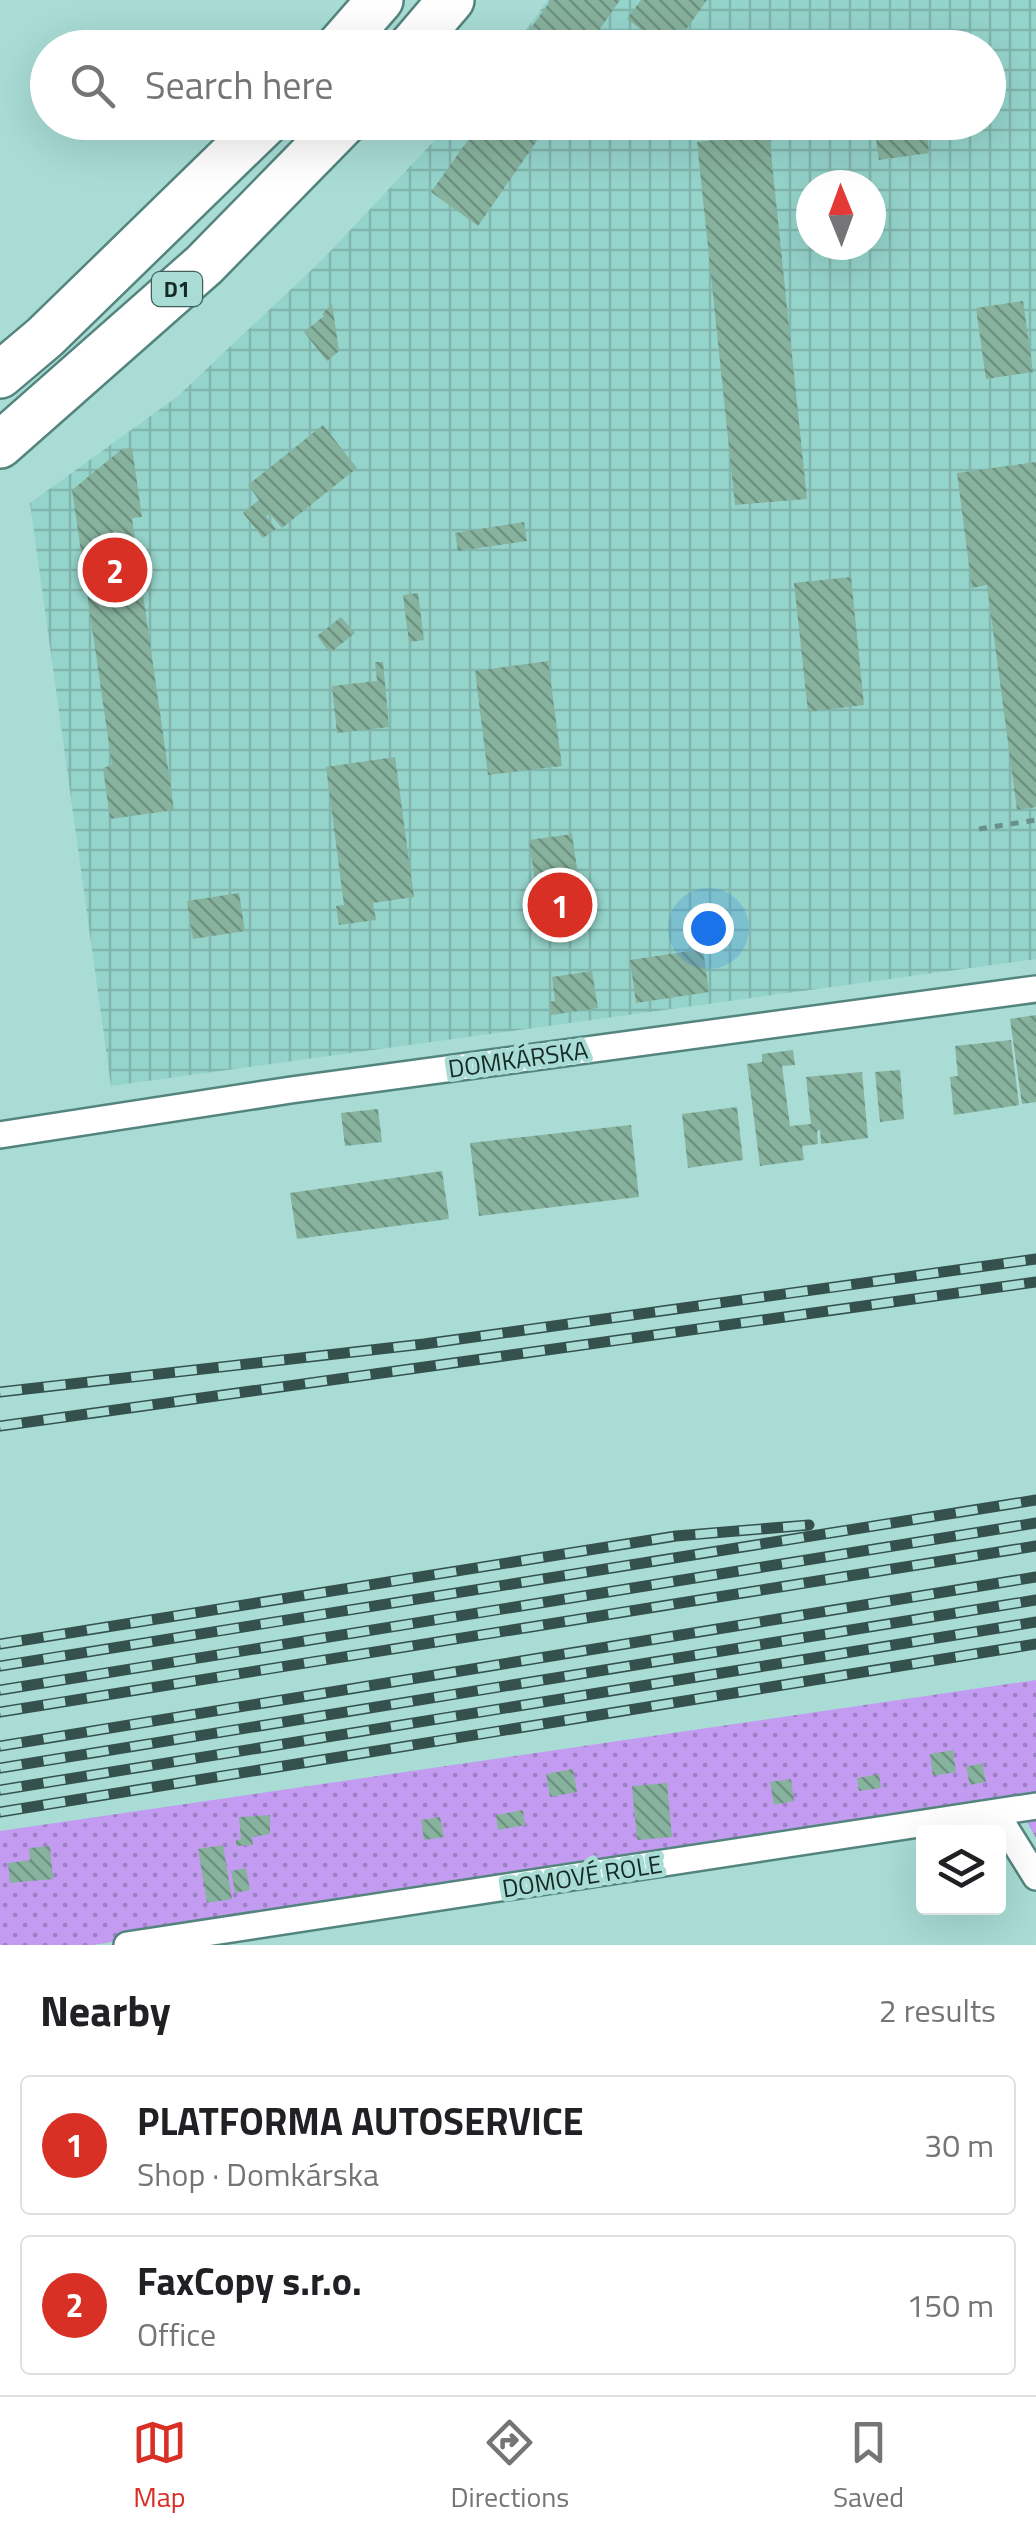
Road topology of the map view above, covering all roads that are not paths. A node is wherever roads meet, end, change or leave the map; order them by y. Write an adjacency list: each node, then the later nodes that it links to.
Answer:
1 (380, 0): 3 (highway)
2 (451, 0): 4 (highway)
3 (354, 30)
4 (425, 30)
5 (248, 140): 7 (highway, D1)
6 (326, 140): 8 (highway, D1)
7 (0, 375)
8 (0, 445)
9 (1036, 989): 10 (street, DOMKÁRSKA)
10 (0, 1135)
11 (1036, 1806): 12 (street, DOMOVÉ ROLE)
12 (996, 1813): 13 (street); 14 (street, DOMOVÉ ROLE)
13 (1036, 1876)
14 (127, 1945)

